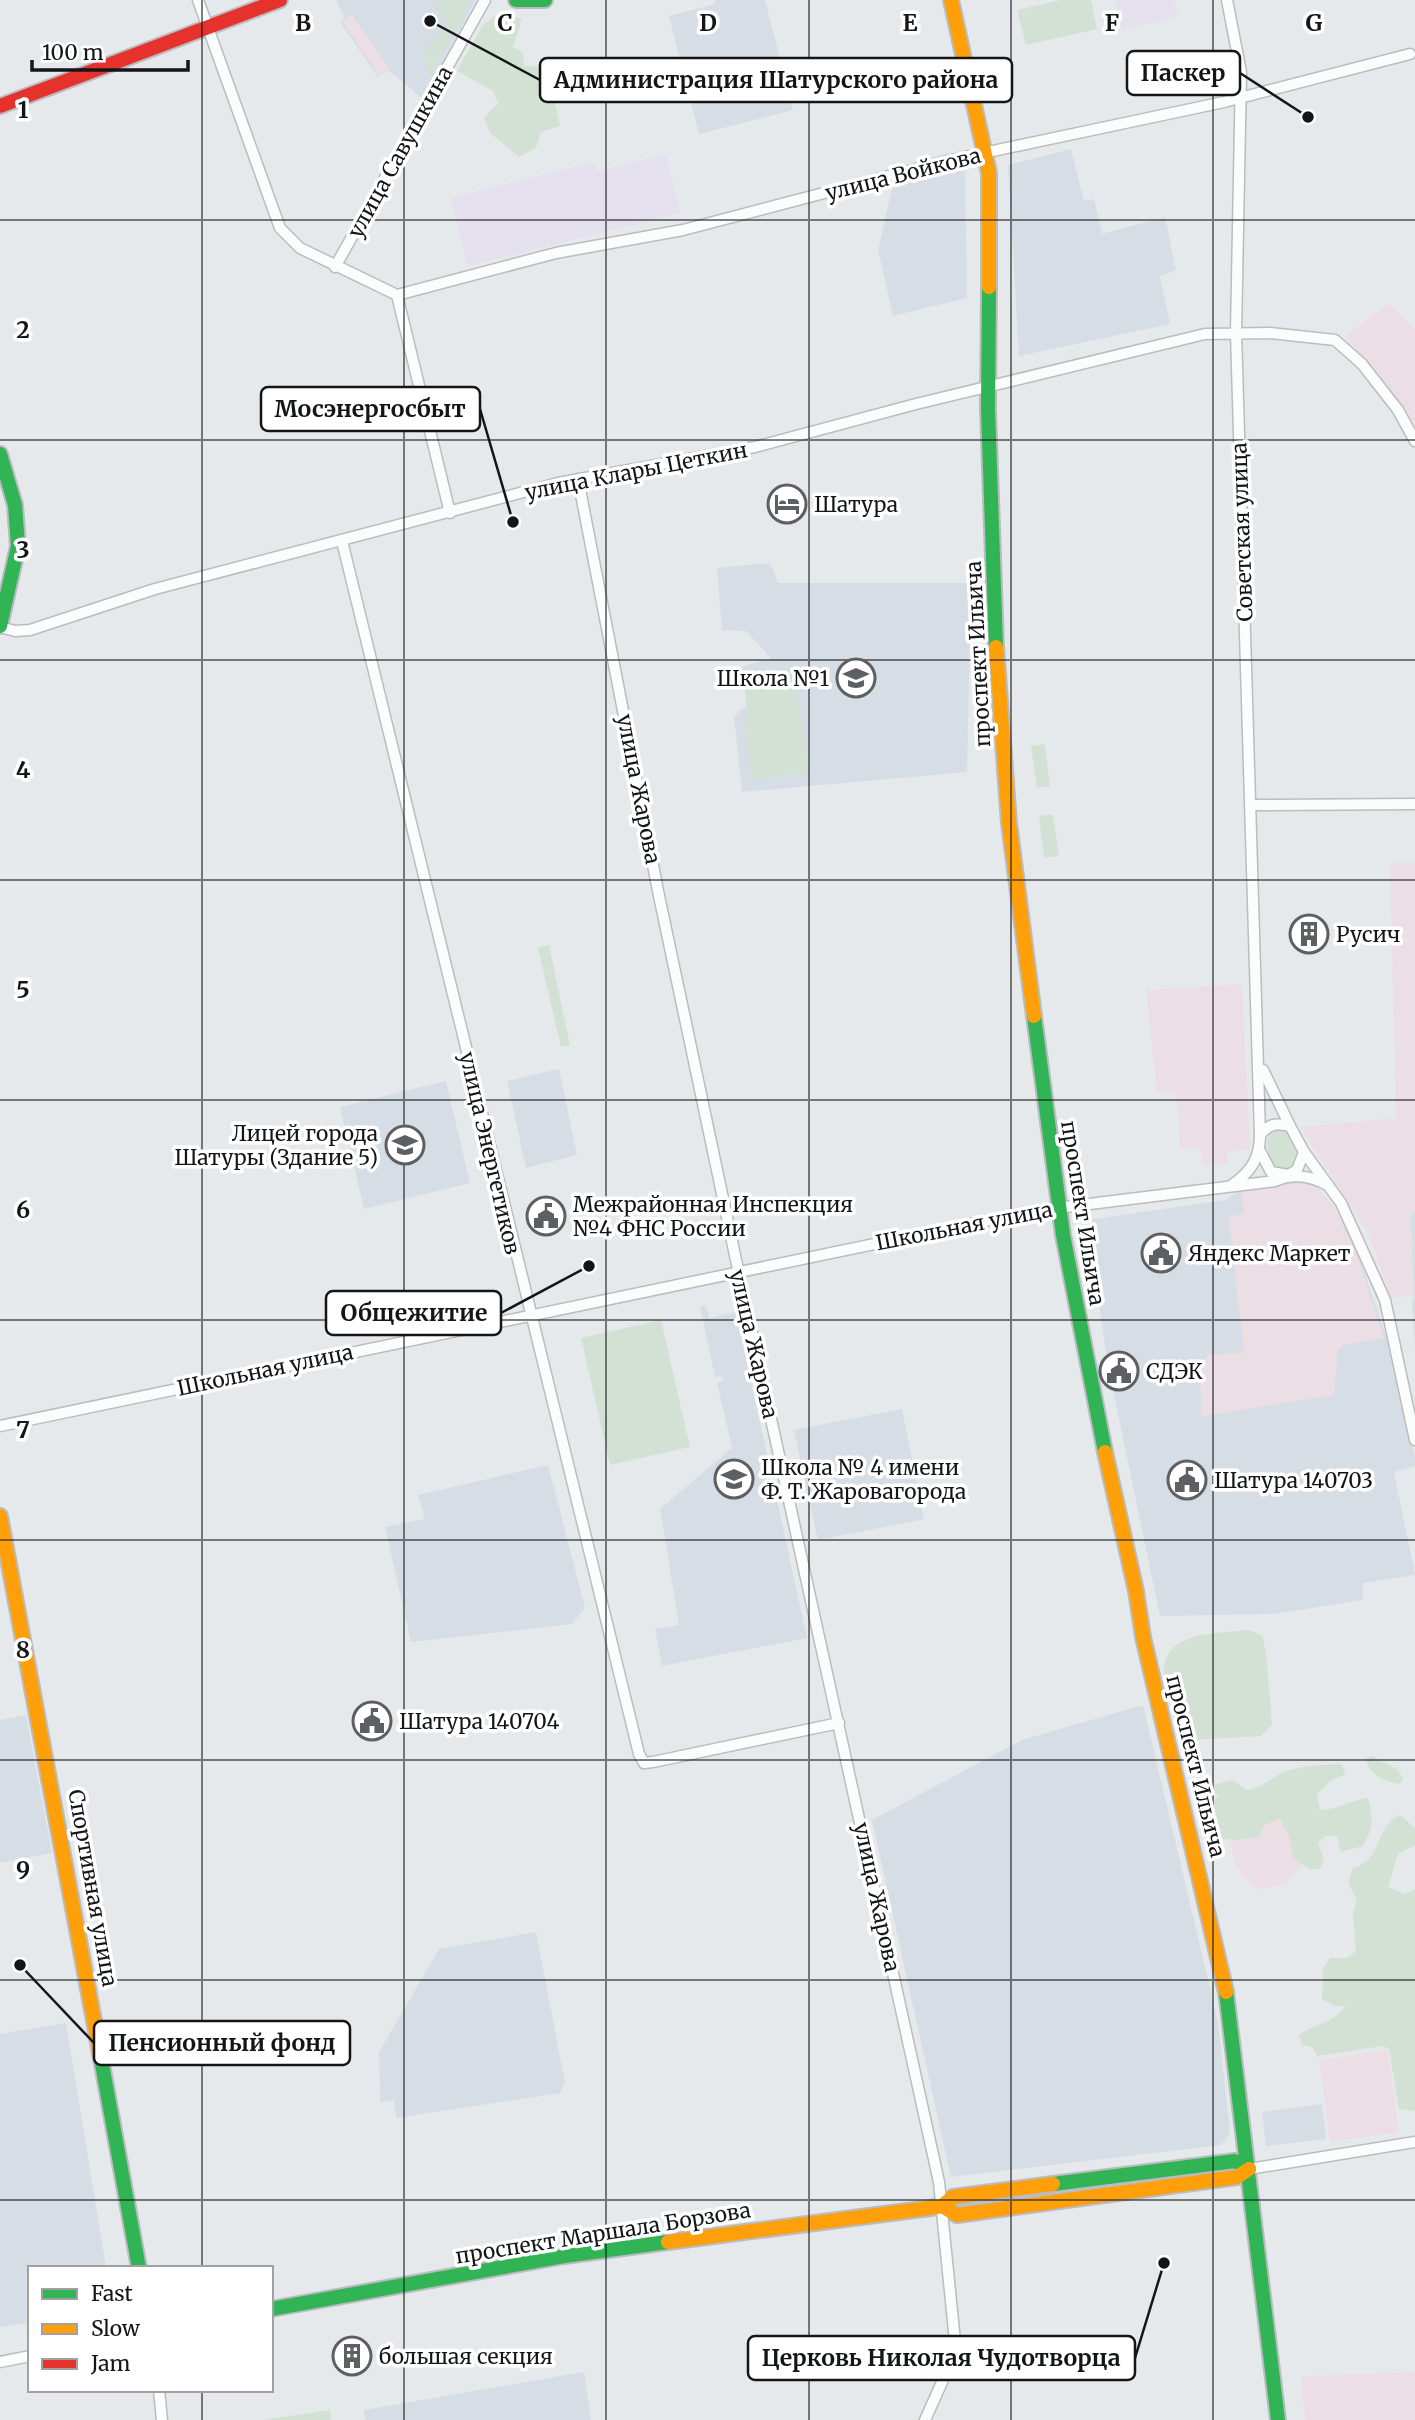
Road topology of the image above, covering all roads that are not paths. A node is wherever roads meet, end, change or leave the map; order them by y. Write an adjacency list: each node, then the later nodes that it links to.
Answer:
1 (198, 0): 8 (street)
2 (280, 0): 8 (street)
3 (485, 0): 13 (street, улица Савушкина)
4 (516, 0): 5 (street)
5 (545, 0)
6 (951, 0): 12 (street, проспект Ильича)
7 (1227, 0): 10 (street, Советская улица)
8 (207, 27): 11 (street); 13 (street)
9 (1410, 54): 10 (street, улица Войкова)
10 (1240, 97): 12 (street, улица Войкова); 15 (street, Советская улица)
11 (0, 106)
12 (986, 152): 14 (street, улица Войкова); 16 (street, проспект Ильича)
13 (335, 267): 14 (street)
14 (397, 295): 20 (street)
15 (1236, 333): 16 (street, улица Клары Цеткин); 17 (street, улица Клары Цеткин); 24 (street, Советская улица)
16 (988, 386): 19 (street, улица Клары Цеткин); 33 (street, проспект Ильича)
17 (1415, 441)
18 (0, 454): 22 (street)
19 (578, 479): 20 (street, улица Клары Цеткин); 34 (street, улица Жарова)
20 (450, 513): 21 (street, улица Клары Цеткин)
21 (342, 541): 22 (street, улица Клары Цеткин); 35 (street, улица Энергетиков)
22 (0, 626)
23 (1415, 804): 24 (street)
24 (1252, 805): 25 (street, Советская улица)
25 (1261, 1066): 26 (street, Советская улица); 27 (street, Советская улица)
26 (1290, 1126): 27 (street); 29 (street)
27 (1260, 1135): 28 (street)
28 (1260, 1150): 30 (street); 31 (street)
29 (1304, 1152): 30 (street); 32 (street)
30 (1288, 1175): 31 (street, Школьная улица); 32 (street)
31 (1232, 1185): 33 (street, Школьная улица)
32 (1329, 1186): 37 (street)
33 (1059, 1207): 34 (street, Школьная улица); 41 (street, проспект Ильича)
34 (738, 1272): 35 (street, Школьная улица); 39 (street, улица Жарова)
35 (530, 1317): 36 (street, Школьная улица); 39 (street, улица Энергетиков)
36 (0, 1426)
37 (1415, 1440)
38 (0, 1516): 43 (street, Спортивная улица)
39 (839, 1723): 42 (street, улица Жарова)
40 (1415, 2142): 41 (street)
41 (1249, 2168): 42 (street, проспект Маршала Борзова); 50 (street, проспект Ильича)
42 (942, 2206): 44 (street, проспект Маршала Борзова); 49 (street, улица Жарова)
43 (139, 2266)
44 (273, 2309)
45 (28, 2357): 46 (street)
46 (0, 2362)
47 (159, 2392): 48 (street)
48 (162, 2420)
49 (925, 2420)
50 (1278, 2420)

